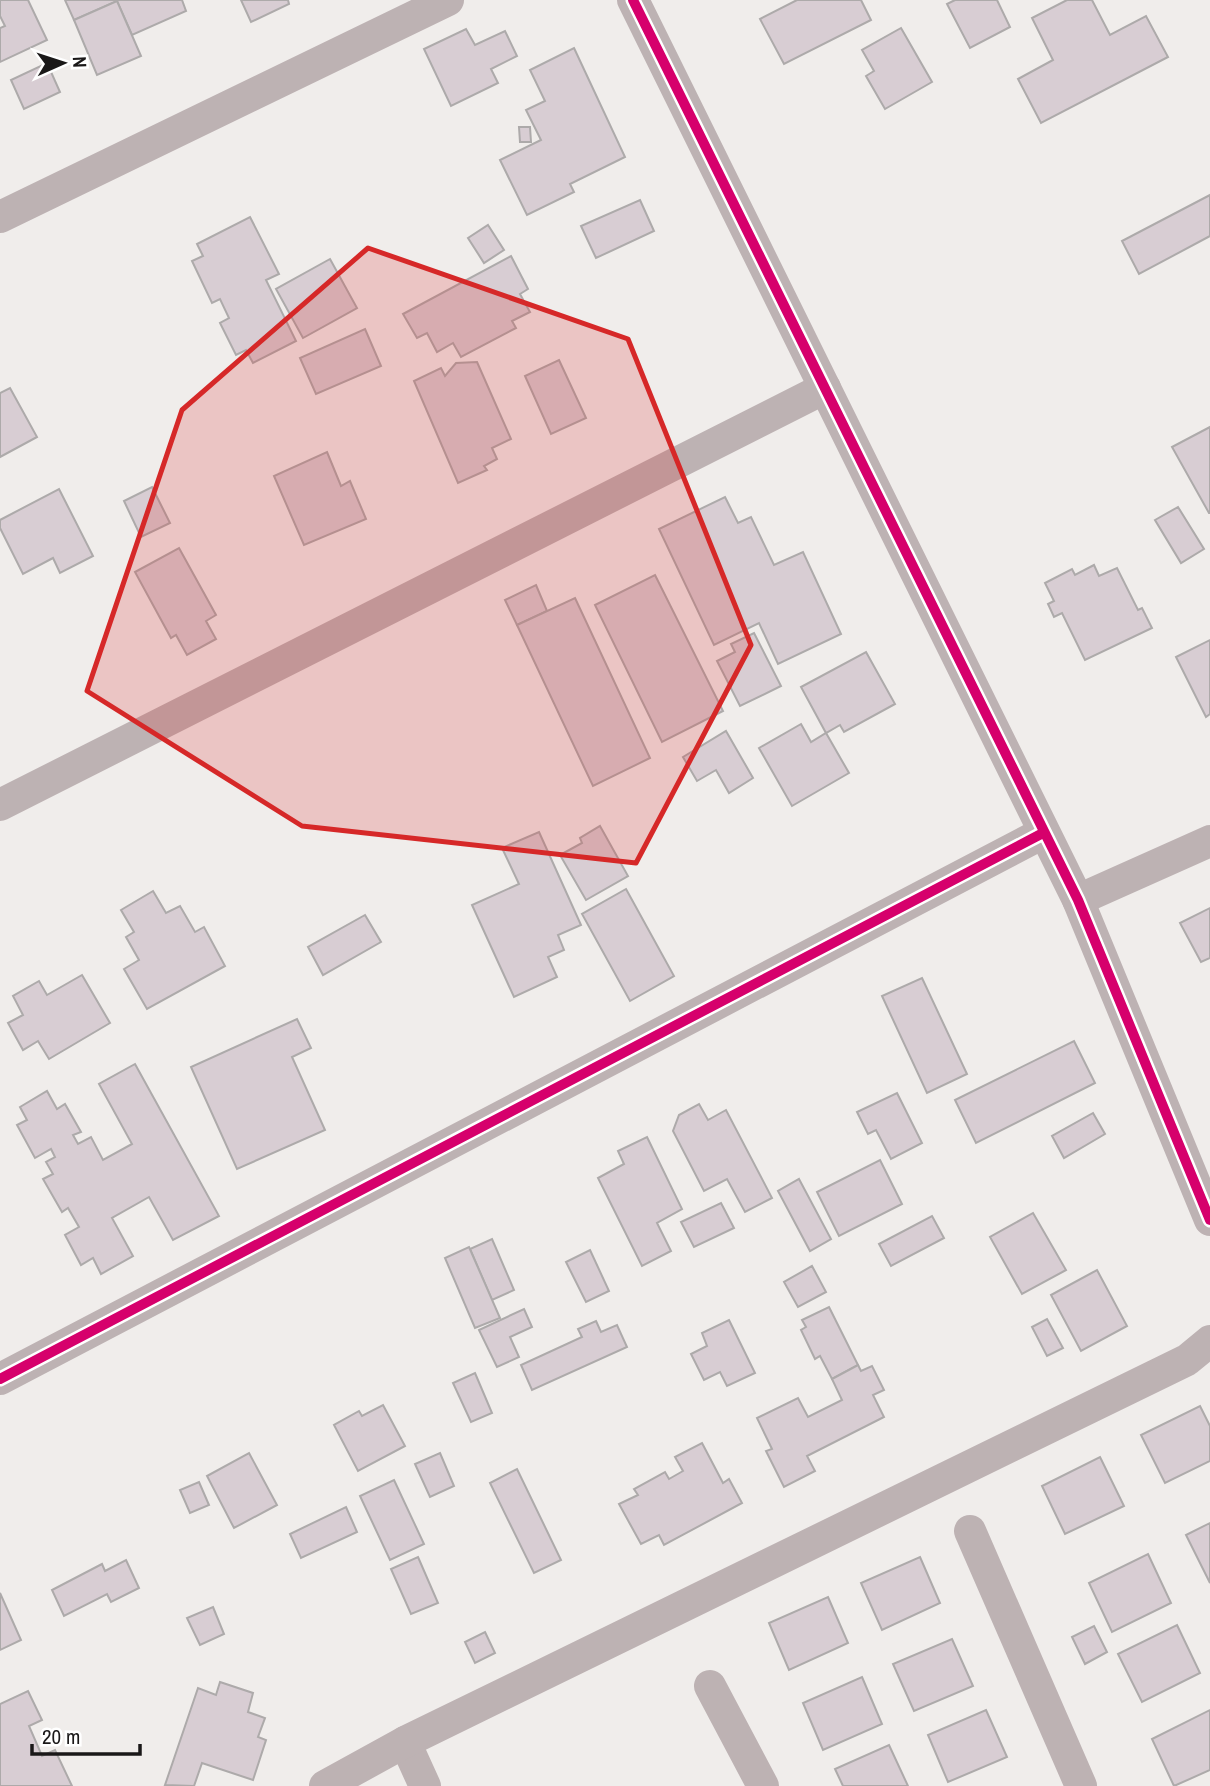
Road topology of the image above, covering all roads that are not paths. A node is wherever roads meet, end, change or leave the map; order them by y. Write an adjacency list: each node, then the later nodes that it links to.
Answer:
1 (448, 0): 3 (street)
2 (633, 0): 4 (street)
3 (0, 217)
4 (825, 387): 5 (street); 6 (street)
5 (0, 804)
6 (1043, 833): 8 (street); 11 (street)
7 (1210, 841): 8 (street)
8 (1078, 900): 9 (street)
9 (1210, 1220)
10 (1210, 1341): 14 (street)
11 (0, 1379)
12 (970, 1531): 18 (street)
13 (710, 1686): 17 (street)
14 (405, 1742): 15 (street); 16 (street)
15 (324, 1786)
16 (425, 1786)
17 (763, 1786)
18 (1082, 1786)

